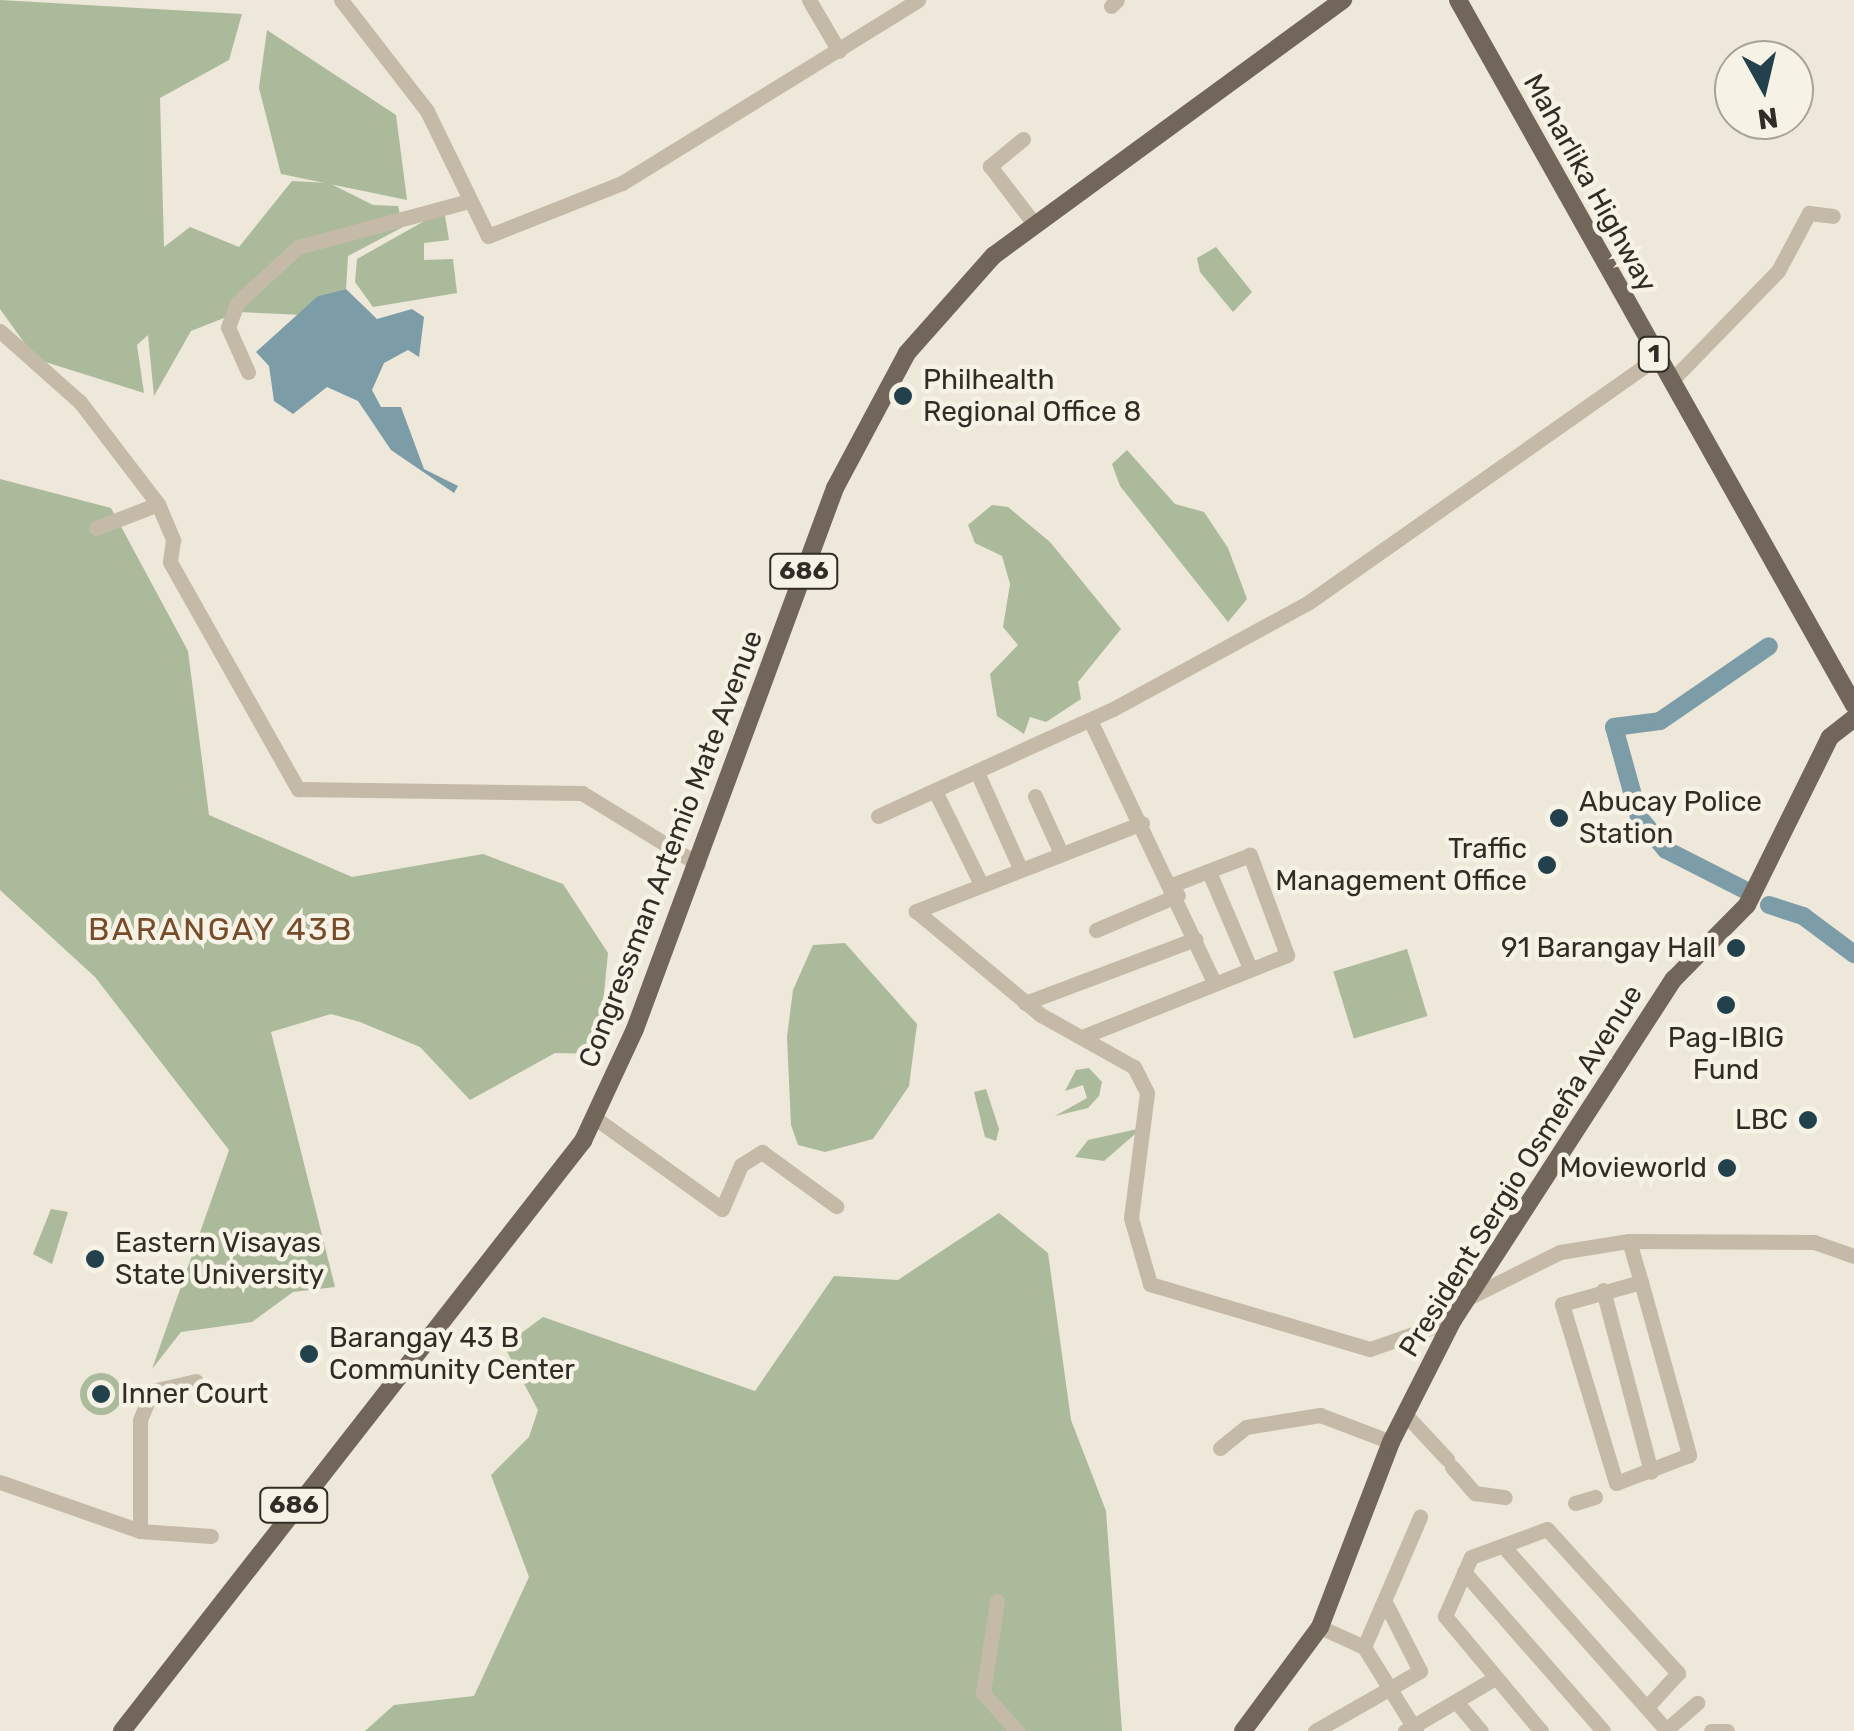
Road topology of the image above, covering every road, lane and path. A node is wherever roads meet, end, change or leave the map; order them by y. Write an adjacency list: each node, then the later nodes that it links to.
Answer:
1 (341, 0): 8 (street)
2 (809, 0): 6 (street)
3 (918, 0): 6 (street)
4 (1343, 0): 10 (main road, Congressman Artemio Mate Avenue / 686)
5 (1458, 0): 12 (main road, Maharlika Highway / 1)
6 (839, 51): 8 (street)
7 (1023, 139): 10 (street)
8 (468, 201): 13 (street)
9 (1833, 216): 14 (street)
10 (1035, 225): 26 (main road, Congressman Artemio Mate Avenue / 686)
11 (0, 331): 15 (street)
12 (1656, 358): 14 (main road, Maharlika Highway / 1); 19 (street)
13 (248, 372)
14 (1671, 381): 17 (main road, Maharlika Highway / 1)
15 (158, 504): 16 (street); 26 (street)
16 (96, 528)
17 (1854, 705)
18 (1854, 718): 43 (main road, President Sergio Osmeña Avenue)
19 (1090, 720): 20 (street); 24 (street)
20 (977, 772): 21 (street); 27 (street)
21 (935, 791): 23 (street); 29 (street)
22 (1035, 796): 25 (street)
23 (878, 816)
24 (1142, 823): 25 (street); 30 (street)
25 (1060, 851): 27 (street)
26 (698, 864): 37 (main road, Congressman Artemio Mate Avenue / 686)
27 (1020, 868): 29 (street)
28 (1209, 872): 30 (street); 33 (street); 33 (street)
29 (981, 884): 35 (street)
30 (1176, 890): 31 (street); 32 (street)
31 (1096, 930)
32 (1195, 939): 34 (street); 35 (street)
33 (1249, 966): 34 (street)
34 (1213, 980): 36 (street)
35 (1025, 1003): 36 (street)
36 (1082, 1037): 44 (street)
37 (595, 1118): 38 (street); 69 (main road, Congressman Artemio Mate Avenue / 686)
38 (836, 1206)
39 (1629, 1241): 40 (street); 41 (street); 43 (street)
40 (1852, 1251)
41 (1641, 1282): 42 (street); 49 (street)
42 (1603, 1290): 49 (street); 51 (street)
43 (1466, 1299): 44 (main road, President Sergio Osmeña Avenue)
44 (1453, 1320): 46 (main road, President Sergio Osmeña Avenue)
45 (196, 1381): 55 (street)
46 (1405, 1414): 47 (main road, President Sergio Osmeña Avenue); 52 (street)
47 (1391, 1442): 48 (street); 61 (main road, President Sergio Osmeña Avenue)
48 (1220, 1448)
49 (1651, 1472): 51 (street)
50 (0, 1482): 55 (street)
51 (1606, 1491): 53 (street)
52 (1505, 1497)
53 (1574, 1503)
54 (1420, 1517): 60 (street)
55 (140, 1530): 56 (street)
56 (211, 1536)
57 (1503, 1546): 58 (street); 67 (street); 67 (street)
58 (1464, 1572): 63 (street); 75 (street)
59 (997, 1601): 70 (street)
60 (1387, 1606): 62 (street); 64 (street)
61 (1320, 1627): 62 (street); 71 (main road, President Sergio Osmeña Avenue)
62 (1364, 1647): 64 (street)
63 (1495, 1678): 66 (street); 74 (street)
64 (1387, 1691): 68 (street); 72 (street)
65 (1697, 1703): 76 (street)
66 (1459, 1705): 68 (street); 73 (street)
67 (1647, 1707): 76 (street)
68 (1411, 1730)
69 (122, 1731)
70 (1017, 1731)
71 (1243, 1731)
72 (1315, 1731)
73 (1481, 1731)
74 (1542, 1731)
75 (1603, 1731)
76 (1666, 1731)
77 (1711, 1731): 78 (street)
78 (1727, 1731)

